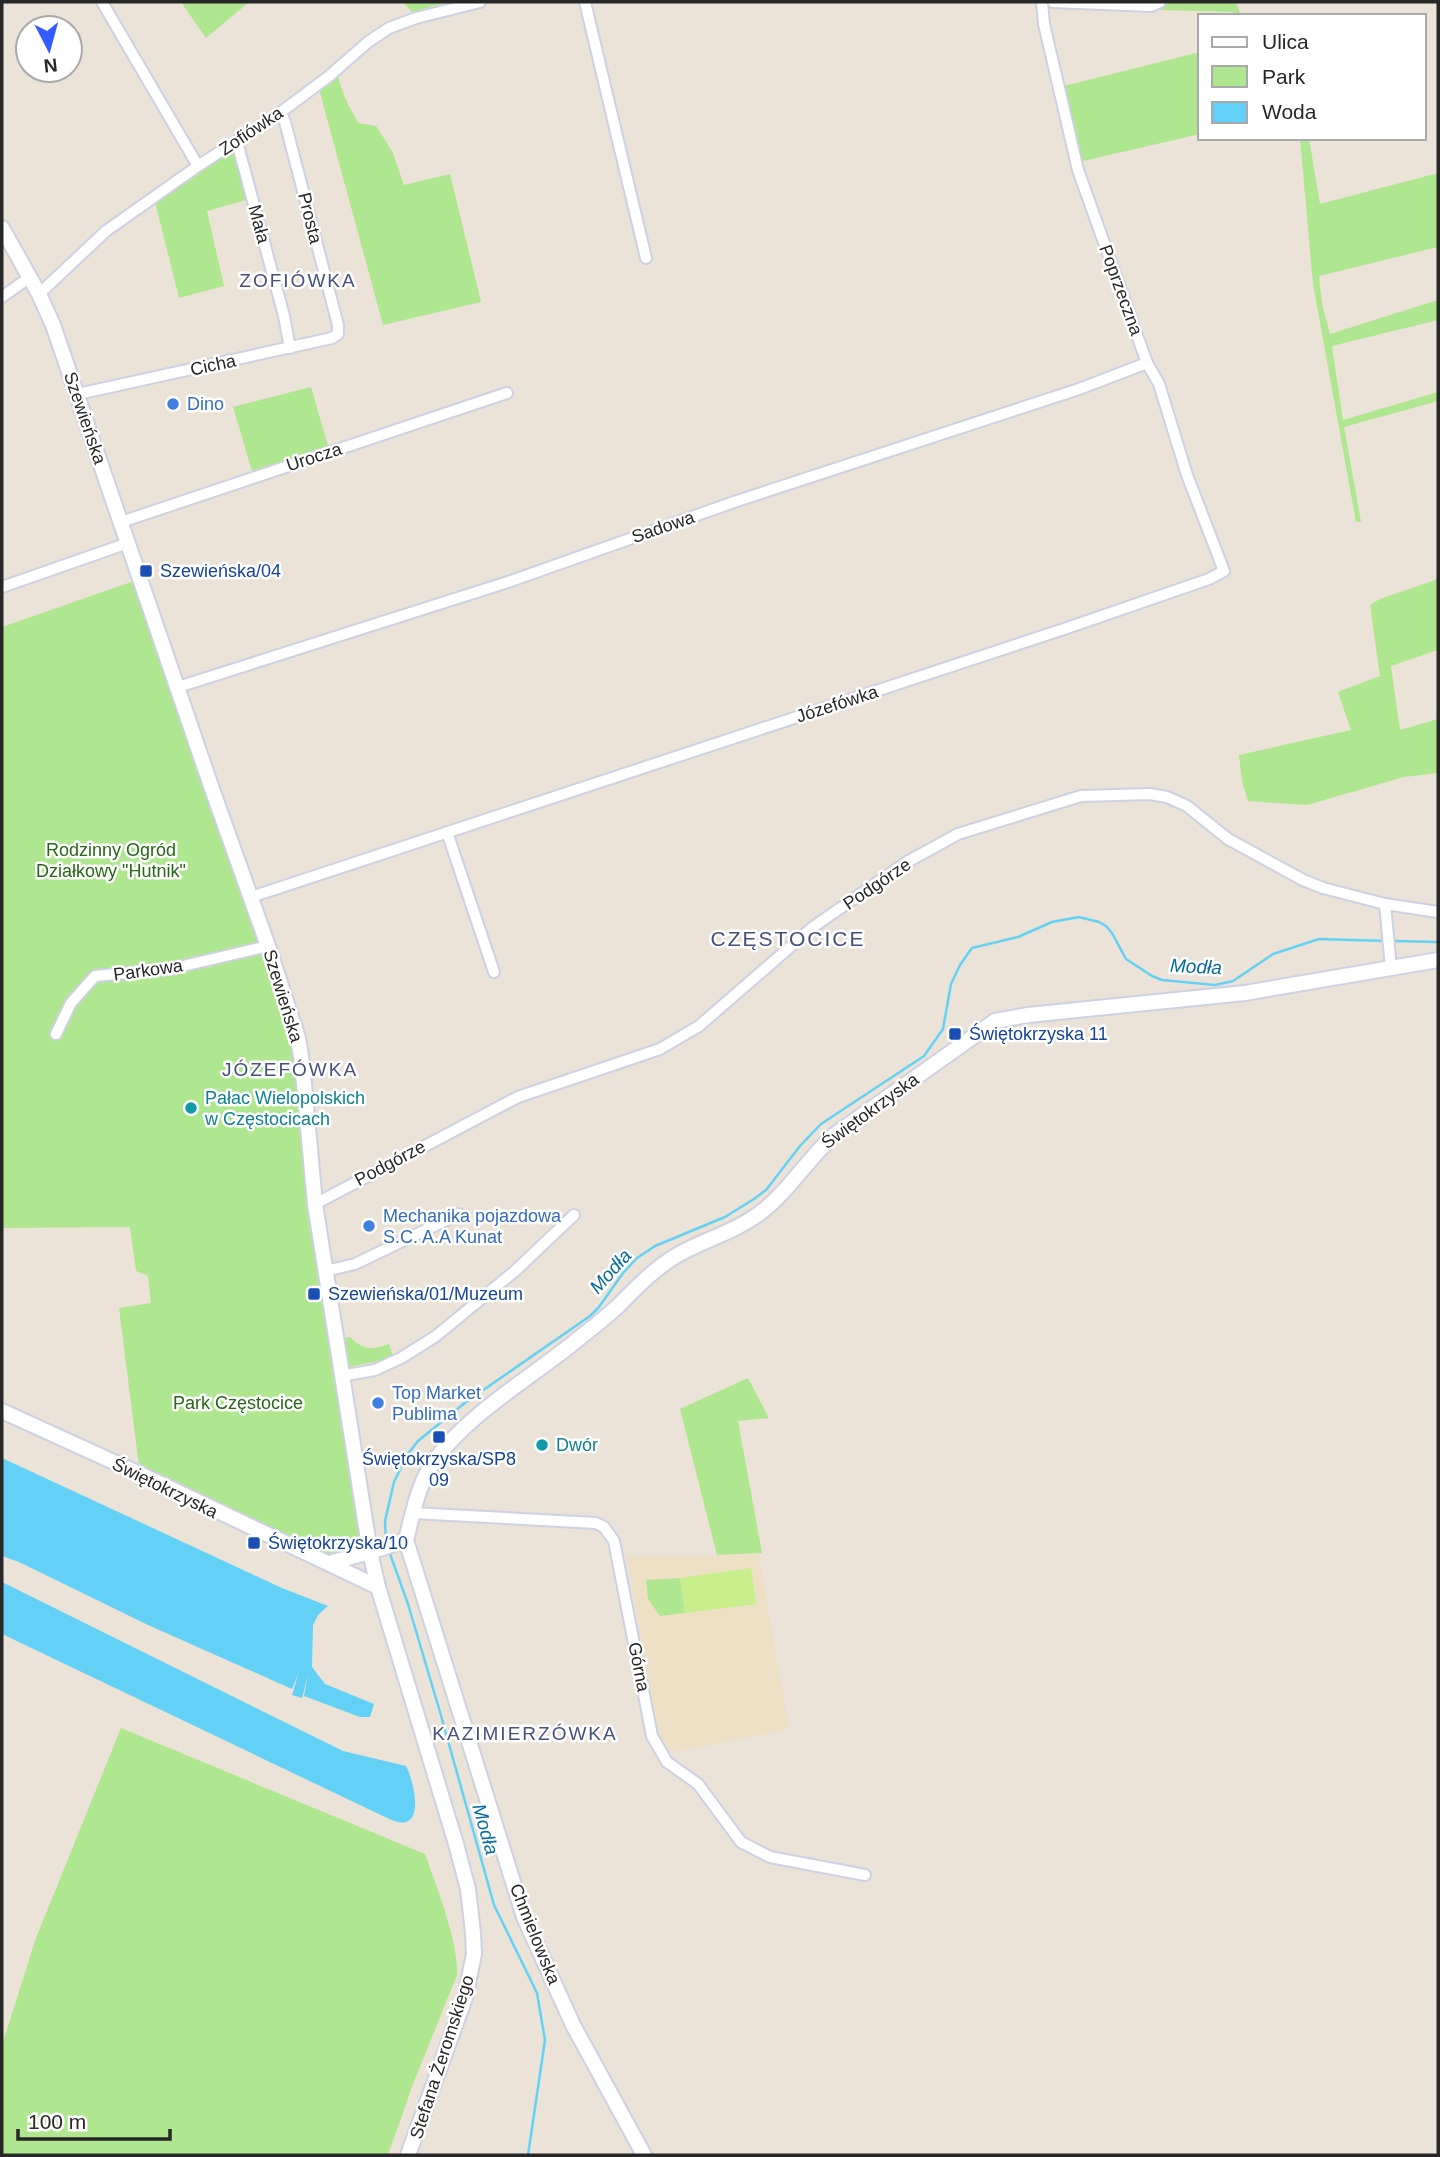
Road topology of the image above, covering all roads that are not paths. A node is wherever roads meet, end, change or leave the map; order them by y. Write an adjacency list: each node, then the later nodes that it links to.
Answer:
1 (102, 2): 9 (street)
2 (480, 2): 7 (street, Zofiówka)
3 (585, 2): 11 (street)
4 (1042, 2): 17 (street, Poprzeczna)
5 (1053, 2): 6 (street)
6 (1160, 2)
7 (281, 112): 8 (street, Zofiówka); 15 (street, Prosta)
8 (237, 142): 9 (street, Zofiówka); 16 (street, Mała)
9 (198, 166): 13 (street, Zofiówka)
10 (2, 229): 12 (street, Szewieńska)
11 (646, 258)
12 (30, 277): 13 (street, Szewieńska); 14 (street)
13 (39, 294): 19 (street, Szewieńska)
14 (2, 297)
15 (338, 325): 16 (street, Cicha)
16 (290, 348): 19 (street, Cicha)
17 (1147, 363): 22 (street, Poprzeczna); 24 (street, Sadowa)
18 (507, 393): 20 (street, Urocza)
19 (78, 394): 20 (street, Szewieńska)
20 (121, 522): 21 (street, Szewieńska)
21 (128, 543): 23 (street); 24 (street, Szewieńska)
22 (1224, 571): 25 (street, Józefówka)
23 (2, 587)
24 (178, 687): 26 (street, Szewieńska)
25 (447, 832): 26 (street, Józefówka); 32 (street)
26 (251, 897): 29 (street, Szewieńska)
27 (1384, 904): 28 (street, Podgórze); 31 (street); 34 (street, Podgórze)
28 (1438, 912)
29 (268, 946): 33 (street, Parkowa); 34 (street, Szewieńska)
30 (1438, 960): 31 (street, Świętokrzyska)
31 (1390, 963): 40 (street, Świętokrzyska)
32 (494, 972)
33 (56, 1034)
34 (315, 1204): 37 (street, Szewieńska)
35 (459, 1214): 37 (street)
36 (574, 1215): 38 (street)
37 (325, 1271): 38 (street, Szewieńska)
38 (341, 1376): 41 (street, Szewieńska)
39 (2, 1411): 42 (street, Świętokrzyska)
40 (412, 1513): 41 (street, Świętokrzyska); 44 (street, Górna)
41 (387, 1546): 42 (street); 43 (street, Stefana Żeromskiego); 46 (street, Chmielowska)
42 (329, 1563): 43 (street, Świętokrzyska)
43 (378, 1587): 45 (street, Stefana Żeromskiego)
44 (864, 1875)
45 (408, 2155)
46 (644, 2155)

